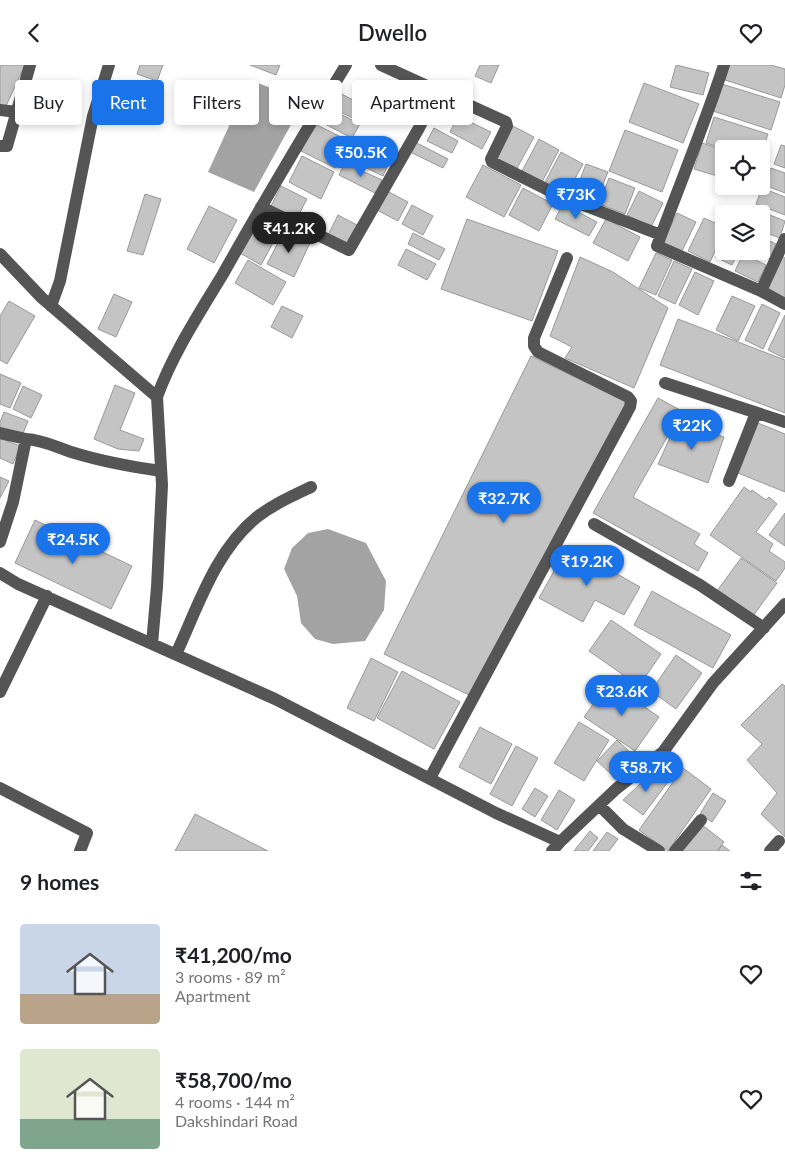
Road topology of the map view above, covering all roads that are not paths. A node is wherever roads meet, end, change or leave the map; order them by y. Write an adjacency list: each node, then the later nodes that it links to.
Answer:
1 (30, 65): 6 (street)
2 (109, 65): 21 (street)
3 (346, 65): 14 (street)
4 (381, 65): 7 (street)
5 (724, 65): 15 (street)
6 (26, 80)
7 (415, 80)
8 (473, 106): 15 (street)
9 (0, 110): 10 (street)
10 (15, 112)
11 (15, 119): 13 (street)
12 (420, 125): 14 (street)
13 (0, 146)
14 (261, 207): 23 (street)
15 (661, 235): 19 (street)
16 (785, 239): 19 (street)
17 (0, 254): 21 (street)
18 (567, 258): 40 (street)
19 (761, 291): 20 (street)
20 (785, 304)
21 (51, 306): 23 (street)
22 (665, 383): 24 (street)
23 (157, 397): 28 (street)
24 (756, 413): 25 (street); 29 (street)
25 (785, 421)
26 (0, 433): 27 (street)
27 (26, 439): 28 (street); 32 (street)
28 (161, 471): 37 (street)
29 (729, 481)
30 (310, 487): 38 (street)
31 (594, 524): 36 (street)
32 (0, 542)
33 (0, 573): 34 (street)
34 (46, 596): 37 (street); 39 (street)
35 (785, 603): 36 (street)
36 (764, 628): 42 (street)
37 (152, 644): 38 (street)
38 (176, 655): 40 (street)
39 (0, 692)
40 (430, 778): 45 (street)
41 (0, 788): 46 (street)
42 (599, 805): 45 (street); 47 (street)
43 (701, 819): 48 (street)
44 (779, 841): 49 (street)
45 (556, 846)
46 (80, 851)
47 (660, 851)
48 (675, 851)
49 (770, 851)

